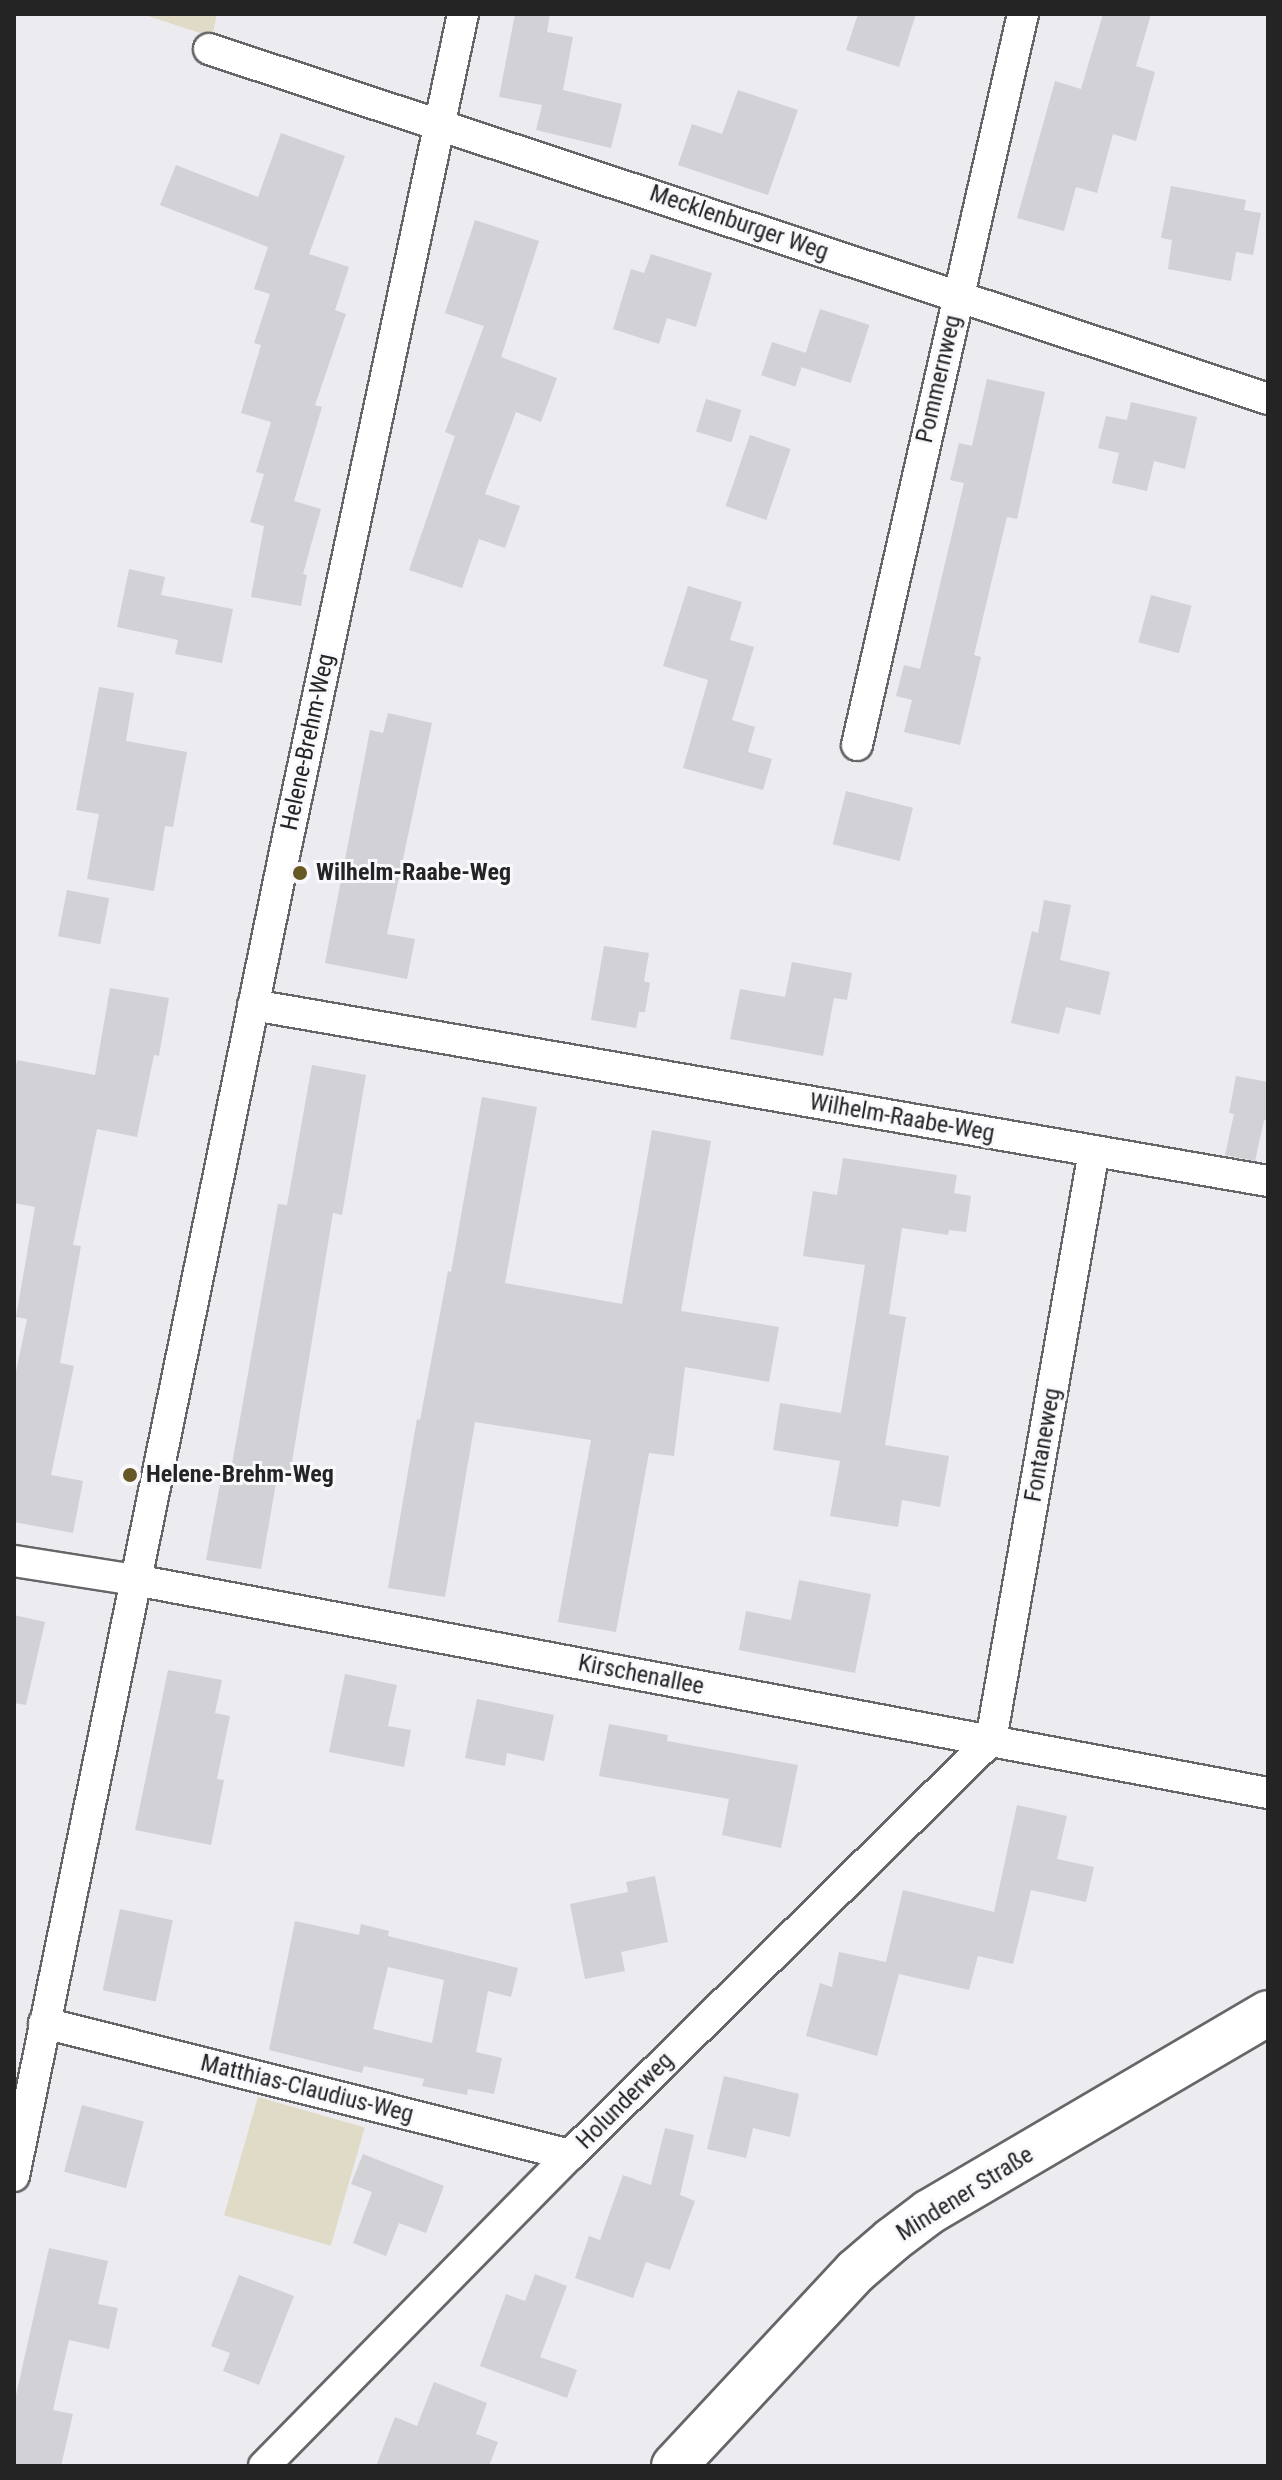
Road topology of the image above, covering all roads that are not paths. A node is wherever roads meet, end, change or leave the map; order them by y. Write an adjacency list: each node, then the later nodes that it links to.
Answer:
1 (463, 14): 4 (street, Helene-Brehm-Weg)
2 (1023, 14): 5 (street, Pommernweg)
3 (209, 49): 4 (street, Mecklenburger Weg)
4 (442, 123): 5 (street, Mecklenburger Weg); 8 (street, Helene-Brehm-Weg)
5 (957, 296): 6 (street, Mecklenburger Weg); 7 (street, Pommernweg)
6 (1268, 399)
7 (857, 745)
8 (253, 1005): 9 (street, Wilhelm-Raabe-Weg); 12 (street, Helene-Brehm-Weg)
9 (1094, 1151): 10 (street, Wilhelm-Raabe-Weg); 13 (street, Fontaneweg)
10 (1268, 1181)
11 (14, 1561): 12 (street, Kirschenallee)
12 (135, 1580): 13 (street, Kirschenallee); 16 (street, Helene-Brehm-Weg)
13 (991, 1740): 14 (street, Kirschenallee); 17 (street, Holunderweg)
14 (1268, 1793)
15 (1268, 2013): 20 (main road, Mindener Straße)
16 (44, 2023): 17 (street, Matthias-Claudius-Weg); 18 (street, Helene-Brehm-Weg)
17 (570, 2155): 19 (street, Holunderweg)
18 (14, 2176)
19 (264, 2466)
20 (674, 2466)

